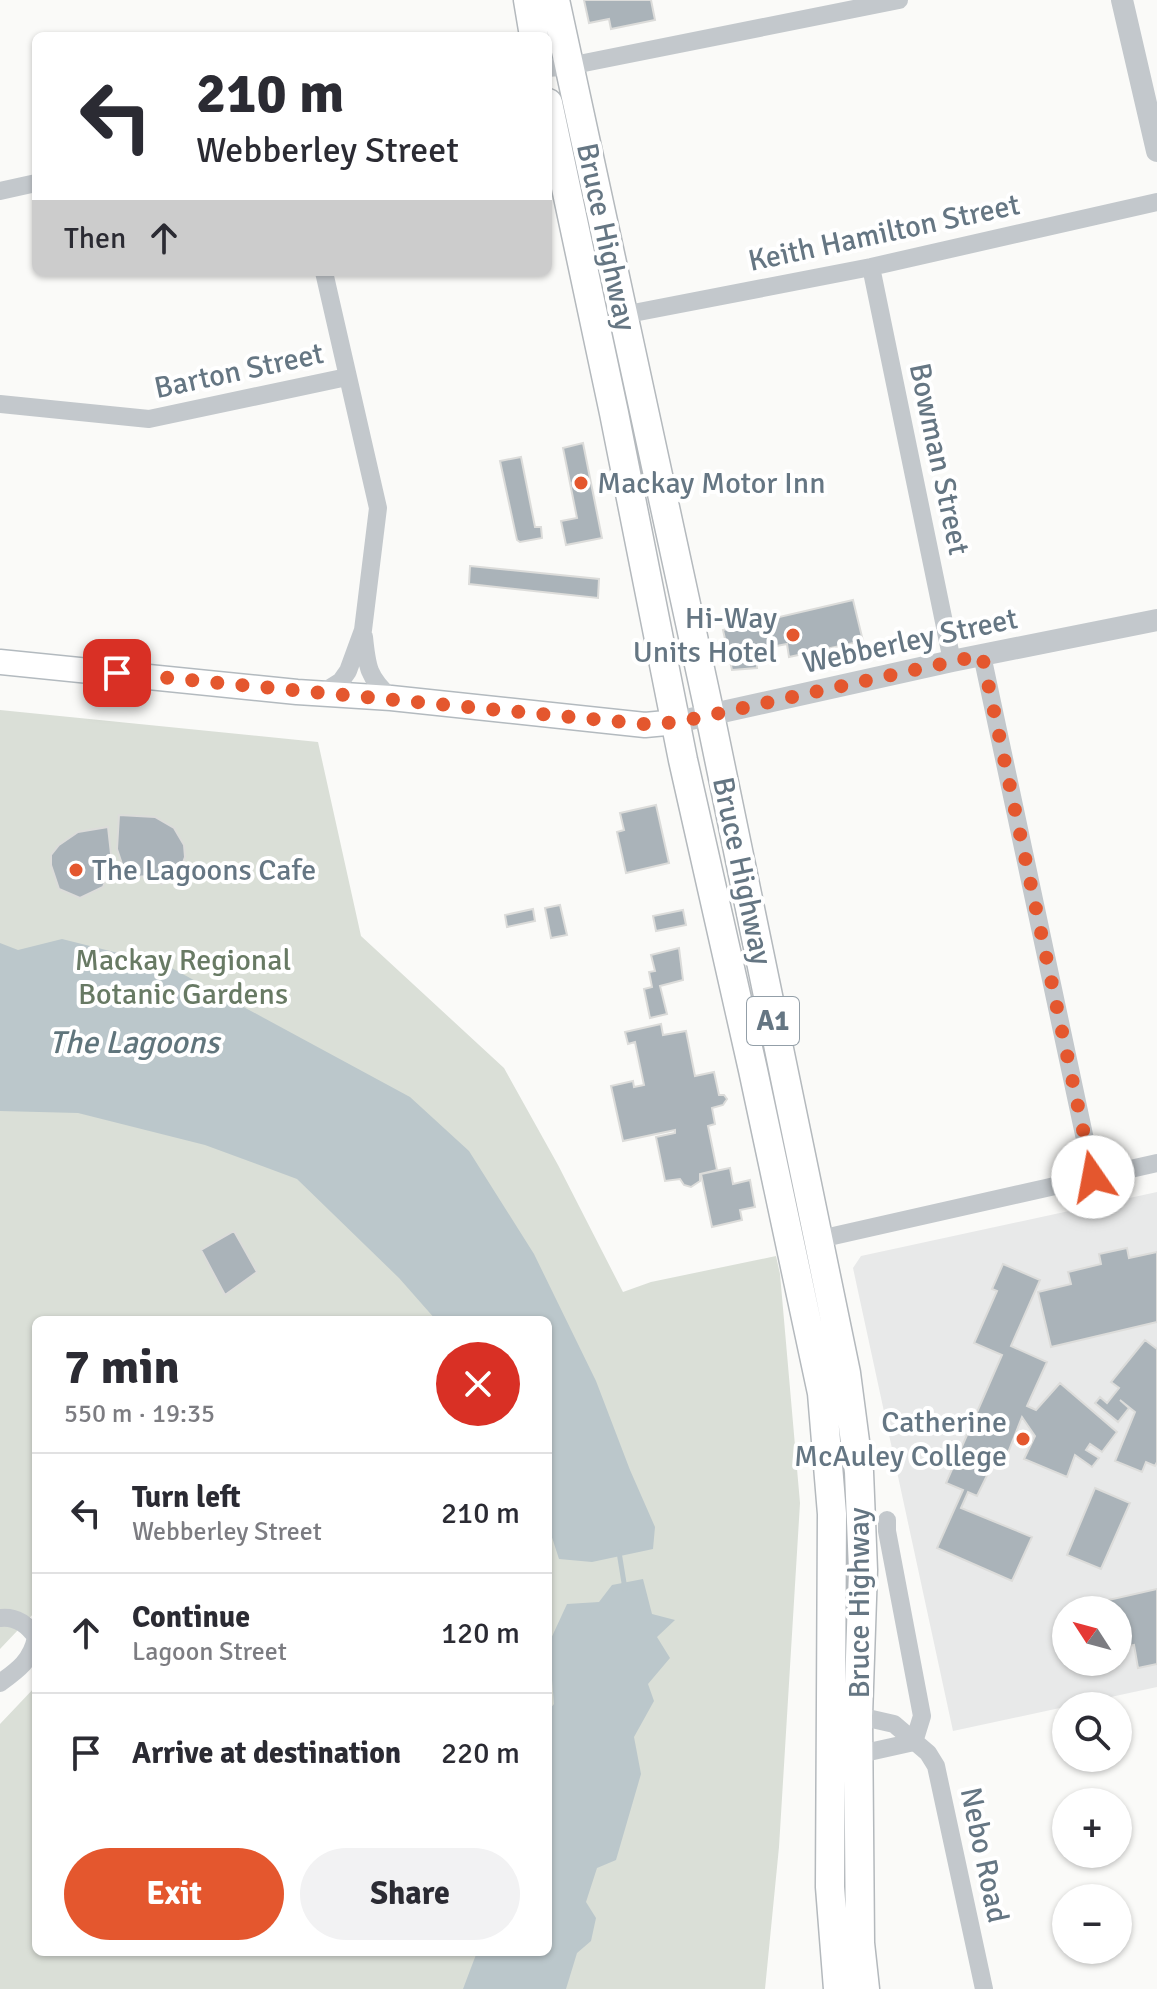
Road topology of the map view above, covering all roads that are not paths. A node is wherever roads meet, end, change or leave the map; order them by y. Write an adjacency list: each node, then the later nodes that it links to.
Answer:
1 (528, 0): 5 (highway)
2 (555, 0): 6 (highway, Bruce Highway / A1)
3 (899, 0): 6 (street)
4 (1122, 0): 8 (street)
5 (533, 32)
6 (559, 67): 14 (highway, Bruce Highway / A1)
7 (552, 122): 25 (highway, Bruce Highway / A1)
8 (1157, 151)
9 (32, 184): 10 (street)
10 (0, 191)
11 (1157, 202): 12 (street, Keith Hamilton Street)
12 (871, 267): 14 (street, Keith Hamilton Street); 20 (street, Bowman Street)
13 (325, 276): 15 (street)
14 (623, 315): 24 (highway, Bruce Highway / A1)
15 (347, 377): 16 (street, Barton Street); 18 (street)
16 (0, 404)
17 (1157, 620): 19 (street, Webberley Street)
18 (363, 630): 22 (street); 23 (street)
19 (982, 655): 20 (street, Webberley Street); 27 (street)
20 (952, 661): 24 (street, Webberley Street)
21 (0, 662): 22 (main road)
22 (322, 693): 23 (main road)
23 (391, 698): 25 (main road)
24 (710, 715): 25 (street, Webberley Street); 28 (highway, Bruce Highway / A1)
25 (677, 722): 34 (highway, Bruce Highway / A1)
26 (1157, 1163): 27 (street)
27 (1093, 1177): 28 (street)
28 (820, 1239): 35 (highway, Bruce Highway / A1)
29 (887, 1520): 36 (street)
30 (0, 1618): 31 (street)
31 (32, 1631)
32 (32, 1654): 33 (street)
33 (0, 1683)
34 (830, 1711): 35 (street, Nebo Road); 38 (highway, Bruce Highway / A1)
35 (858, 1716): 36 (street, Nebo Road); 37 (highway, Bruce Highway / A1)
36 (914, 1742): 37 (street); 41 (street, Nebo Road)
37 (859, 1756): 38 (street); 40 (highway, Bruce Highway / A1)
38 (830, 1757): 39 (highway, Bruce Highway / A1)
39 (838, 1989)
40 (865, 1989)
41 (984, 1989)

